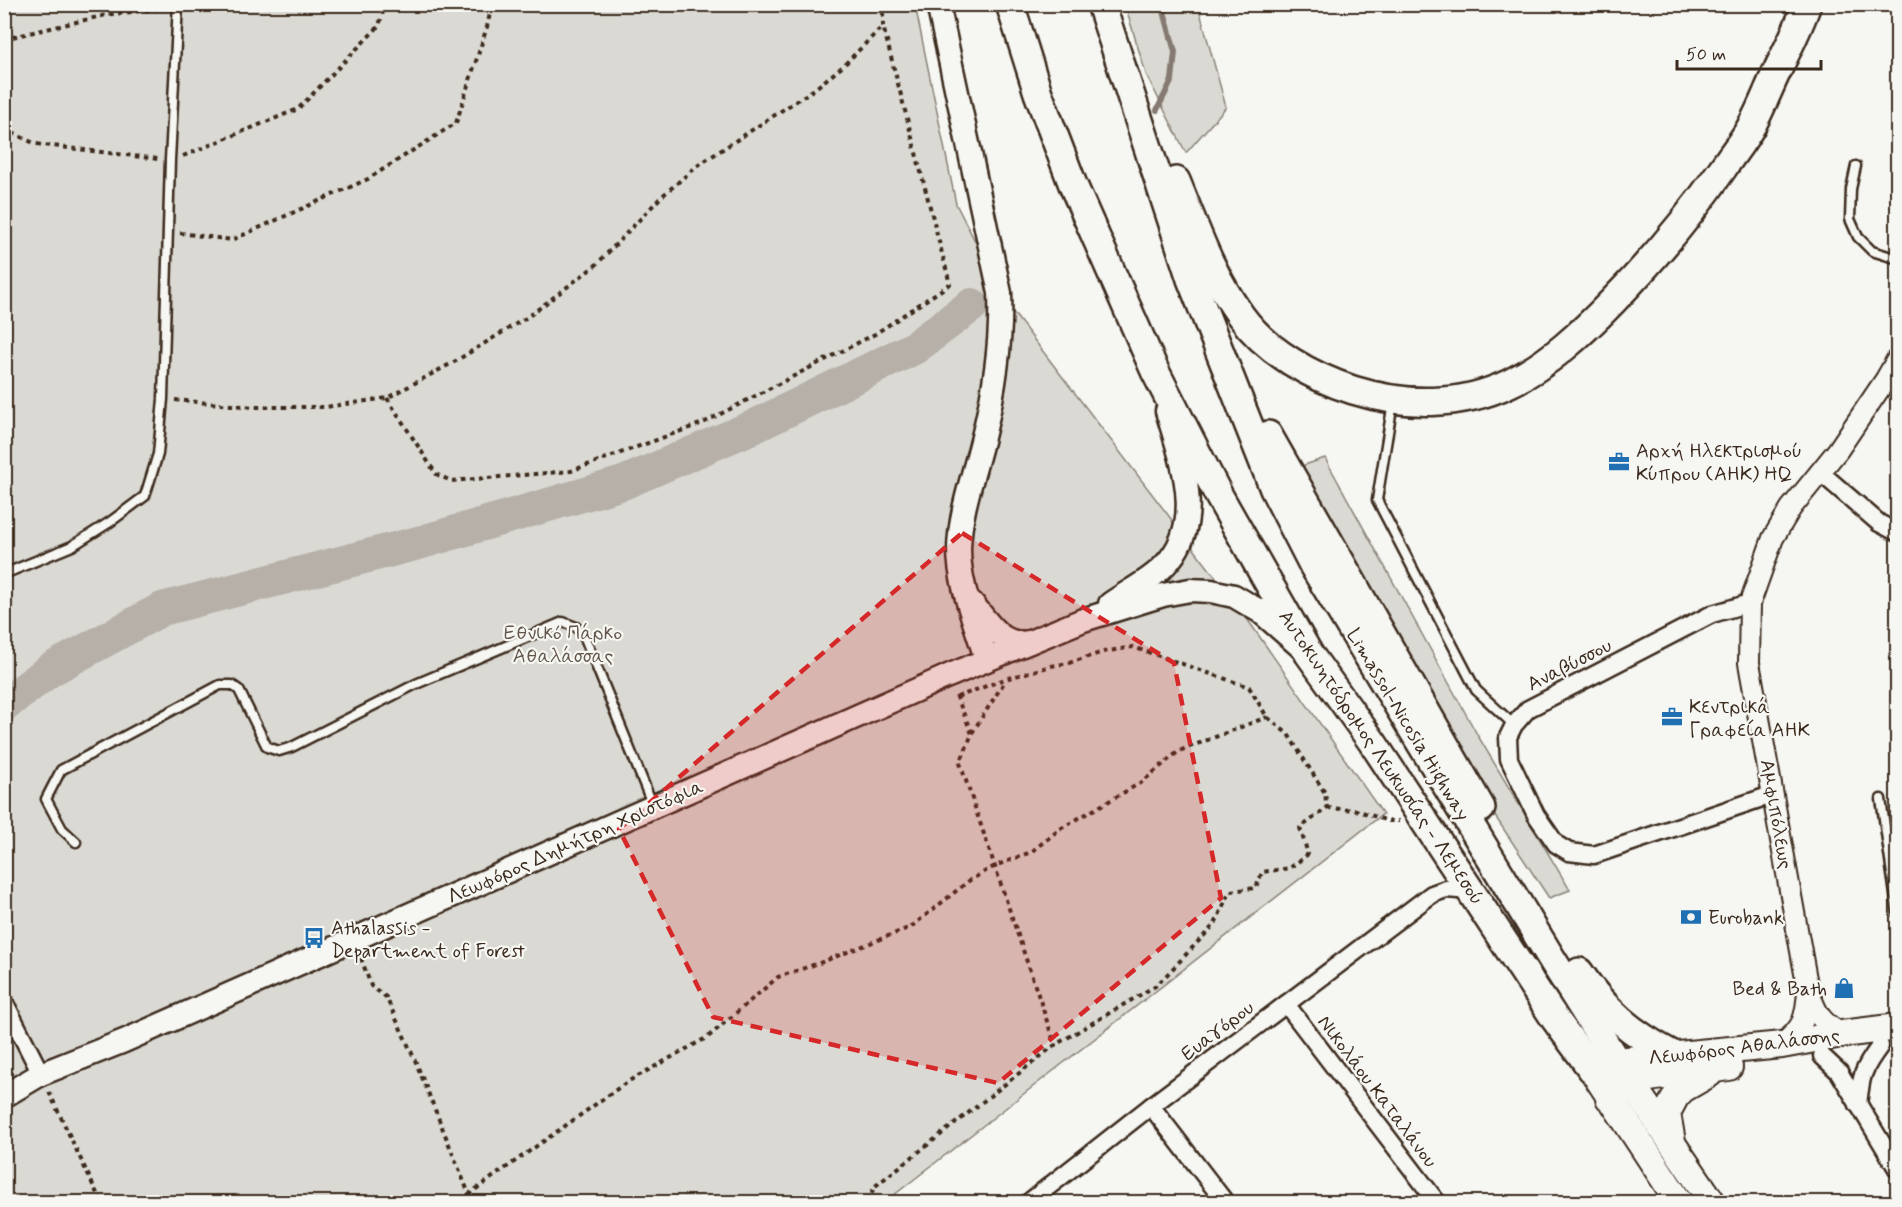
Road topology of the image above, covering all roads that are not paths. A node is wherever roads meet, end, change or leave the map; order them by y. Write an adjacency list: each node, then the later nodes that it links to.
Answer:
1 (938, 4): 15 (main road)
2 (1010, 4): 10 (highway, Αυτοκινητόδρομος Λευκωσίας - Λεμεσού)
3 (1103, 4): 8 (highway); 11 (highway)
4 (1807, 4): 11 (highway)
5 (178, 6): 14 (lane)
6 (1856, 166): 7 (lane)
7 (1898, 259)
8 (1218, 348): 35 (highway); 37 (highway, Limassol-Nicosia Highway)
9 (1898, 358): 12 (street, Αμφιπόλεως)
10 (1155, 371): 17 (main road, Λεωφόρος Δημήτρη Χριστόφια); 19 (highway, Αυτοκινητόδρομος Λευκωσίας - Λεμεσού)
11 (1393, 400): 21 (lane)
12 (1820, 472): 13 (street); 16 (street, Αμφιπόλεως)
13 (1898, 533)
14 (4, 574)
15 (968, 598): 18 (main road); 20 (main road)
16 (1750, 603): 21 (street, Αναβύσσου); 22 (street, Αμφιπόλεως)
17 (1083, 621): 18 (main road, Λεωφόρος Δημήτρη Χριστόφια); 19 (main road, Λεωφόρος Δημήτρη Χριστόφια)
18 (1020, 645): 20 (main road, Λεωφόρος Δημήτρη Χριστόφια)
19 (1309, 654): 26 (highway, Αυτοκινητόδρομος Λευκωσίας - Λεμεσού)
20 (986, 659): 24 (main road, Λεωφόρος Δημήτρη Χριστόφια)
21 (1514, 725): 22 (street)
22 (1774, 794): 28 (street, Αμφιπόλεως)
23 (1881, 799): 27 (lane)
24 (654, 806): 25 (lane); 39 (main road, Λεωφόρος Δημήτρη Χριστόφια)
25 (76, 842)
26 (1470, 891): 30 (street, Ευαγόρου); 37 (highway, Αυτοκινητόδρομος Λευκωσίας - Λεμεσού)
27 (1898, 915)
28 (1808, 990): 32 (street, Αμφιπόλεως); 33 (street, Αμφιπόλεως)
29 (4, 1001): 39 (street)
30 (1286, 1004): 44 (street, Ευαγόρου); 49 (street, Νικολάου Καταλάνου)
31 (1898, 1027): 32 (main road, Λεωφόρος Αθαλάσσης)
32 (1842, 1034): 33 (main road, Λεωφόρος Αθαλάσσης)
33 (1782, 1045): 35 (main road, Λεωφόρος Αθαλάσσης)
34 (1889, 1045): 36 (main road, Λεωφόρος Αθαλάσσης); 43 (street)
35 (1673, 1055): 37 (main road, Λεωφόρος Αθαλάσσης)
36 (1822, 1056): 38 (main road, Λεωφόρος Αθαλάσσης); 43 (street)
37 (1603, 1064): 40 (main road, Limassol-Nicosia Highway); 42 (main road)
38 (1722, 1067): 40 (main road, Λεωφόρος Αθαλάσσης); 45 (main road)
39 (41, 1074): 41 (main road, Λεωφόρος Δημήτρη Χριστόφια)
40 (1632, 1084): 42 (main road, Λεωφόρος Αθαλάσσης); 45 (main road, Limassol-Nicosia Highway)
41 (4, 1096)
42 (1609, 1098): 50 (main road)
43 (1858, 1105): 46 (street)
44 (1151, 1106): 47 (street, Ευαγόρου); 48 (street)
45 (1673, 1145): 51 (main road, Limassol-Nicosia Highway)
46 (1898, 1170)
47 (1029, 1203)
48 (1225, 1203)
49 (1437, 1203)
50 (1679, 1203)
51 (1712, 1203)

